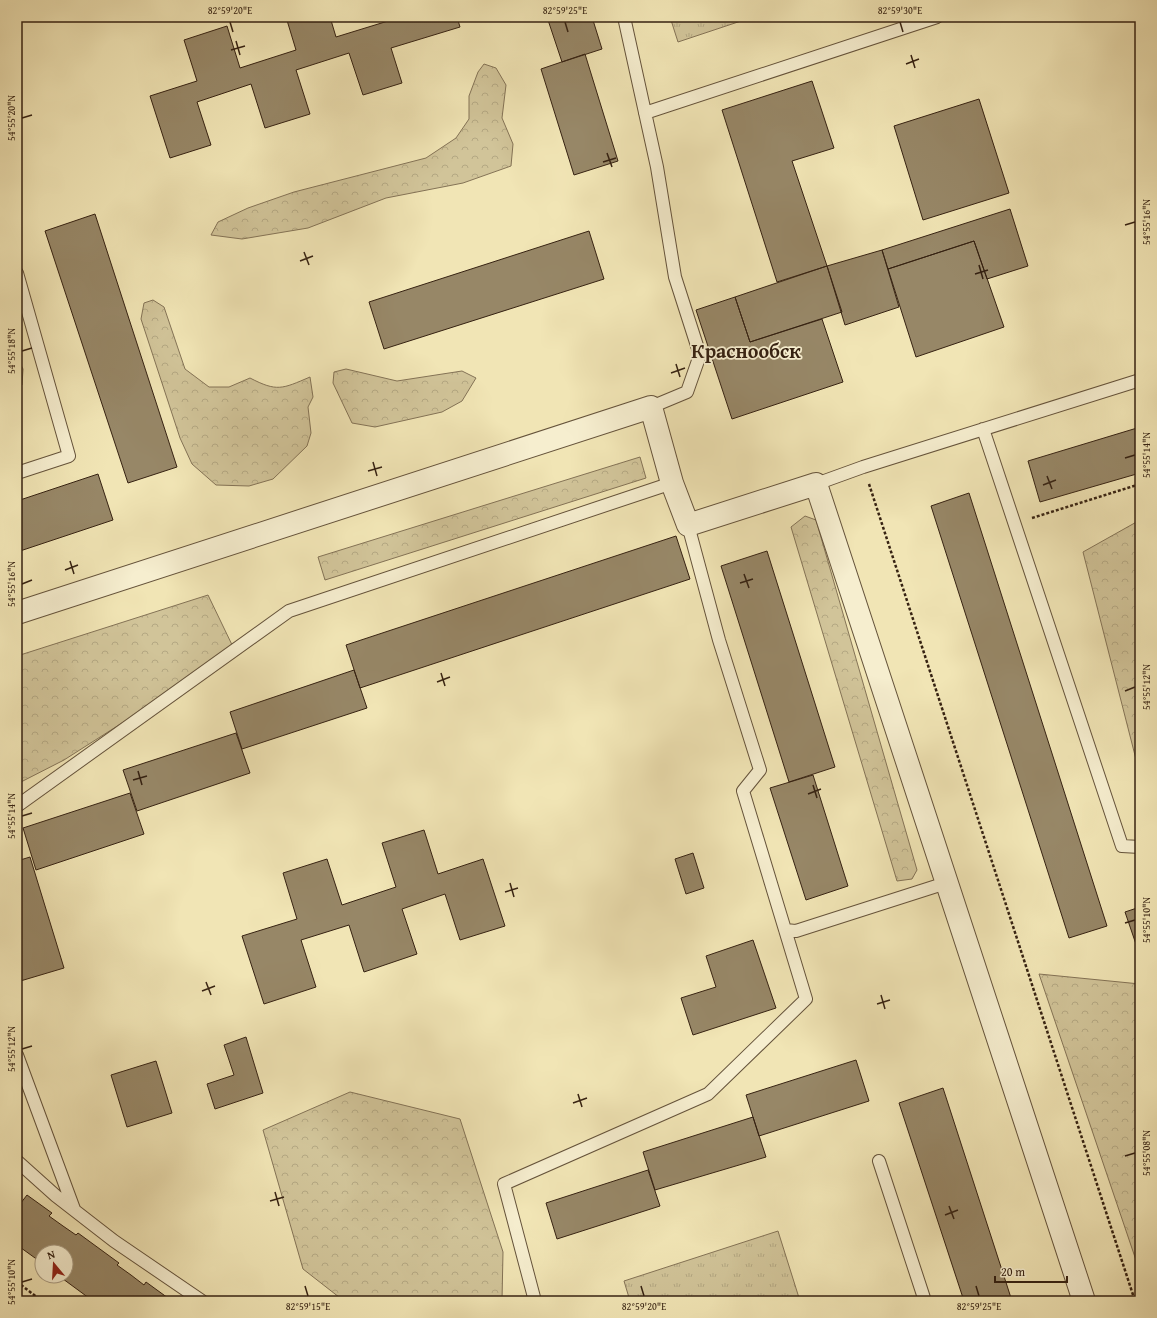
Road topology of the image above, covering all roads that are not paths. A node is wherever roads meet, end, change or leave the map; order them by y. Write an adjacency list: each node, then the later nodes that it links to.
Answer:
1 (624, 17): 3 (lane)
2 (937, 17): 3 (lane)
3 (645, 113): 6 (lane)
4 (17, 273): 8 (lane)
5 (1140, 380): 7 (lane)
6 (652, 407): 9 (street); 12 (street)
7 (983, 429): 10 (lane); 14 (lane)
8 (17, 472)
9 (672, 483): 11 (street); 13 (lane)
10 (816, 484): 11 (street); 15 (street)
11 (688, 526): 16 (lane)
12 (17, 613)
13 (17, 806)
14 (1140, 847)
15 (946, 883): 16 (lane); 24 (street)
16 (785, 930): 22 (lane)
17 (17, 1055): 20 (lane)
18 (17, 1161): 20 (lane)
19 (879, 1161): 23 (lane)
20 (74, 1209): 21 (lane)
21 (202, 1301)
22 (535, 1301)
23 (925, 1301)
24 (1084, 1301)

